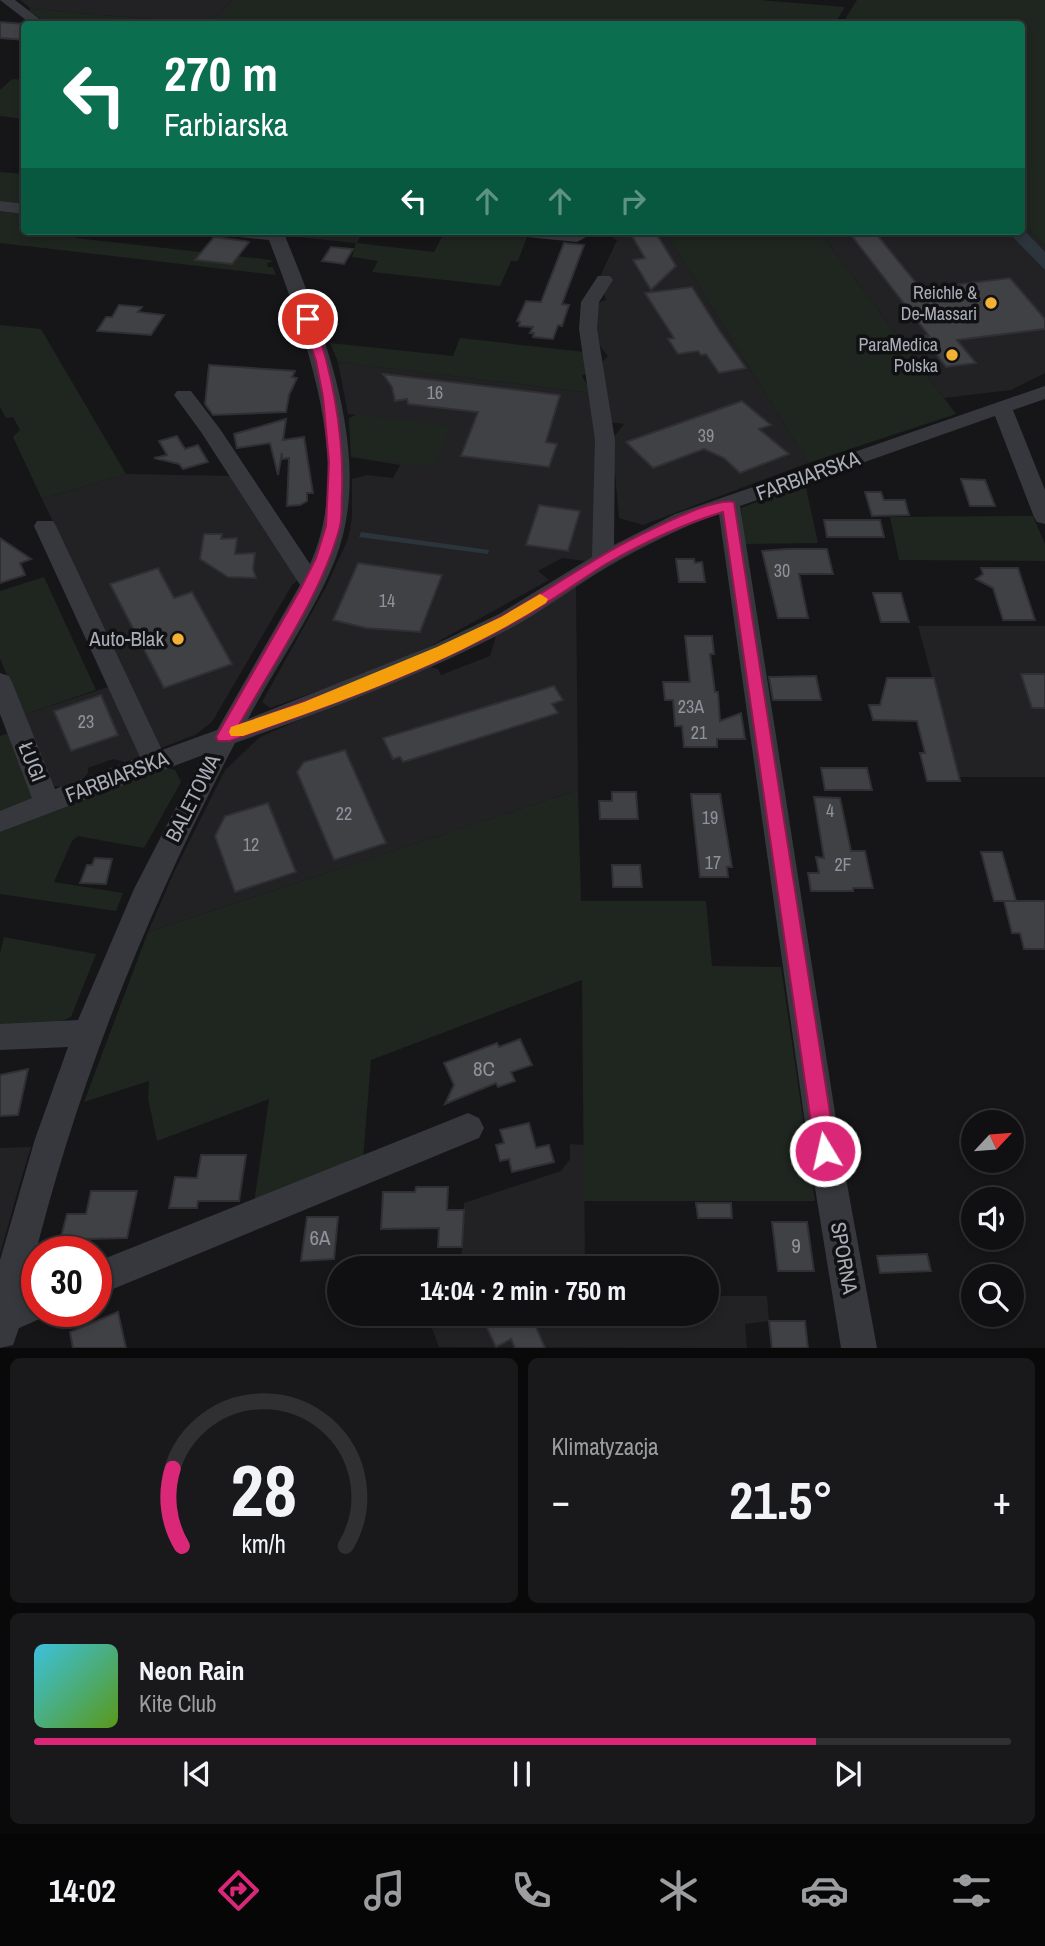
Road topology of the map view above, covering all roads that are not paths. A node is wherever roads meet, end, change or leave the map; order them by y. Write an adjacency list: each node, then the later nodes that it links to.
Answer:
1 (6, 0): 2 (street)
2 (35, 21)
3 (0, 206): 4 (street)
4 (21, 209)
5 (275, 235): 16 (street, BALETOWA)
6 (557, 235): 7 (street)
7 (577, 237)
8 (604, 280): 15 (street)
9 (1045, 392): 11 (street, FARBIARSKA)
10 (184, 395): 16 (street)
11 (1002, 408): 12 (street, FARBIARSKA); 13 (street)
12 (729, 505): 15 (street, FARBIARSKA); 28 (street, SPORNA)
13 (1045, 517)
14 (45, 526): 19 (street)
15 (603, 560): 18 (street, FARBIARSKA)
16 (311, 583): 18 (street, BALETOWA)
17 (0, 682): 20 (street, ŁUGI)
18 (224, 737): 19 (street, FARBIARSKA); 22 (street, BALETOWA)
19 (155, 762): 20 (street, FARBIARSKA)
20 (48, 804): 21 (street, FARBIARSKA)
21 (0, 822)
22 (88, 1033): 23 (street); 27 (street, BALETOWA)
23 (0, 1037)
24 (468, 1128): 25 (street)
25 (112, 1273)
26 (21, 1313): 27 (street)
27 (2, 1324)
28 (859, 1348)

